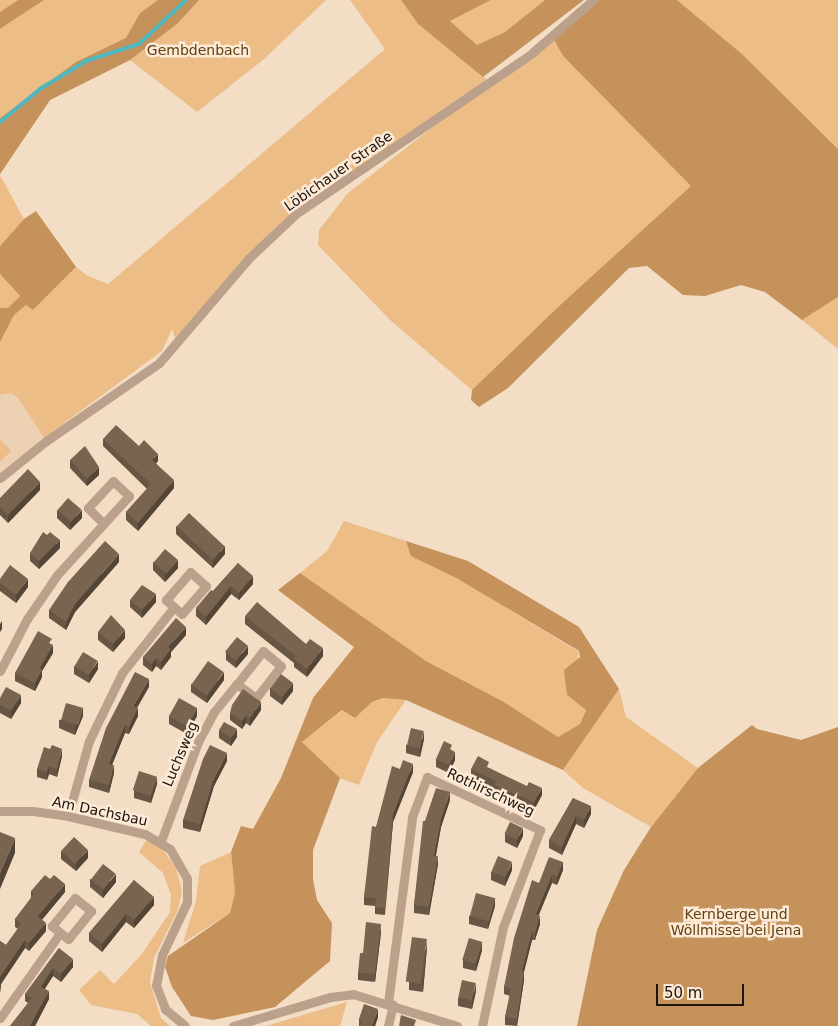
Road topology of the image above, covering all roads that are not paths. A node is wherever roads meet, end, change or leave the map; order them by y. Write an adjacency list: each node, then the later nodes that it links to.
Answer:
1 (593, 0): 2 (street, Löbichauer Straße)
2 (0, 478)
3 (103, 523): 3 (street); 5 (street)
4 (174, 607): 4 (street); 8 (street)
5 (0, 671)
6 (237, 684): 6 (street, Luchsweg); 9 (street, Luchsweg)
7 (0, 811): 8 (street, Am Dachsbau)
8 (68, 816): 9 (street, Am Dachsbau)
9 (161, 841): 13 (street, Am Dachsbau)
10 (60, 932): 10 (street); 12 (street)
11 (391, 1004): 14 (street); 15 (street); 16 (street); 17 (street, Rothirschweg)
12 (0, 1018)
13 (185, 1026)
14 (233, 1026)
15 (388, 1026)
16 (457, 1026)
17 (482, 1026)

